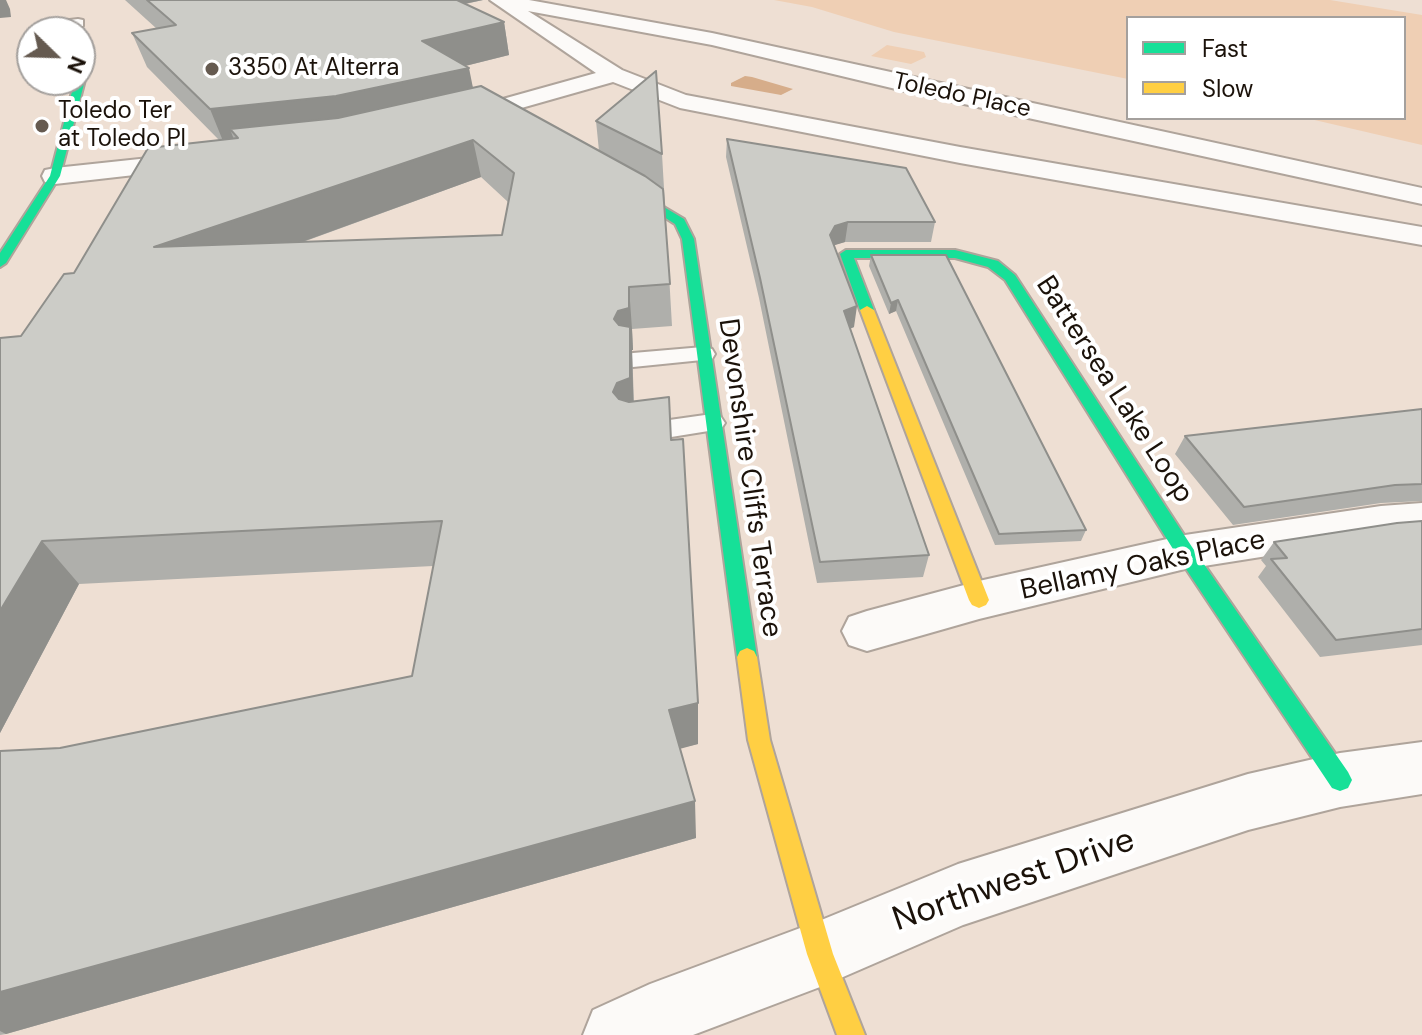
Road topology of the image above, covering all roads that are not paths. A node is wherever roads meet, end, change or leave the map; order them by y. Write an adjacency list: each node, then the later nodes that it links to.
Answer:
1 (500, 0): 2 (street, Toledo Place); 3 (street, Toledo Place)
2 (614, 75): 7 (street); 8 (street, Toledo Place)
3 (833, 87): 8 (street); 14 (street, Toledo Place)
4 (61, 96): 6 (lane)
5 (76, 96): 13 (street)
6 (56, 99)
7 (491, 110): 9 (street); 10 (street)
8 (767, 120): 15 (street, Toledo Place)
9 (517, 125)
10 (430, 126)
11 (224, 158): 13 (street)
12 (594, 169): 17 (street, Devonshire Cliffs Terrace)
13 (55, 176): 16 (street)
14 (1422, 196)
15 (1422, 236)
16 (0, 263)
17 (703, 354): 18 (lane); 19 (street, Devonshire Cliffs Terrace)
18 (633, 360)
19 (712, 423): 20 (lane); 27 (street, Devonshire Cliffs Terrace)
20 (634, 434)
21 (1422, 519): 22 (street, Bellamy Oaks Place)
22 (1185, 552): 23 (street, Bellamy Oaks Place); 23 (street, Battersea Lake Loop); 26 (street, Battersea Lake Loop)
23 (979, 600): 24 (street, Bellamy Oaks Place)
24 (867, 631)
25 (1422, 768): 26 (street, Northwest Drive)
26 (1340, 780): 27 (street, Northwest Drive)
27 (820, 954): 28 (street, Northwest Drive); 29 (street, Devonshire Cliffs Terrace)
28 (618, 1035)
29 (851, 1035)

